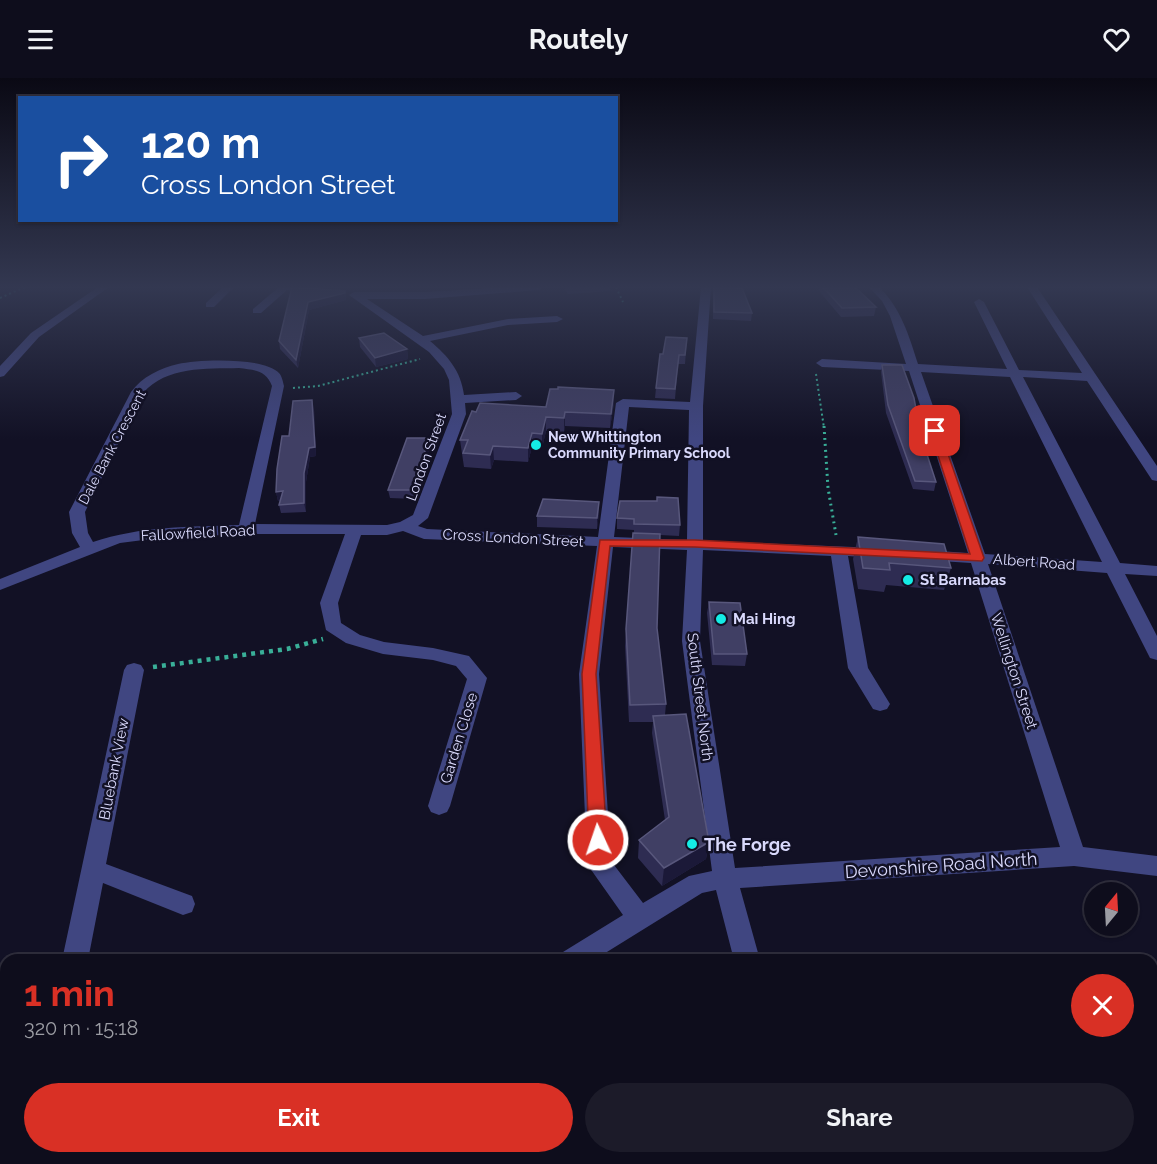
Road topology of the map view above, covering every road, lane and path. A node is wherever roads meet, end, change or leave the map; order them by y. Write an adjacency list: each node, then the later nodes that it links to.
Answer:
1 (33, 338): 12 (street)
2 (415, 338): 8 (street, London Street)
3 (430, 338): 8 (street)
4 (702, 338): 18 (street, South Street North)
5 (903, 338): 11 (street, Wellington Street)
6 (998, 338): 13 (street)
7 (1064, 338): 14 (street)
8 (419, 340): 9 (street, London Street)
9 (437, 354): 15 (path); 17 (street, London Street)
10 (822, 363): 11 (street); 26 (path)
11 (913, 368): 13 (street); 27 (street, Wellington Street)
12 (0, 373)
13 (1016, 374): 14 (street); 28 (street)
14 (1089, 377): 19 (street)
15 (277, 389): 21 (street); 25 (street, Dale Bank Crescent)
16 (516, 396): 17 (street)
17 (459, 399): 20 (street, London Street)
18 (696, 406): 23 (street); 24 (street, South Street North)
19 (1157, 477)
20 (405, 526): 22 (street, Fallowfield Road); 23 (street, Cross London Street)
21 (246, 529): 22 (street, Fallowfield Road); 25 (street, Fallowfield Road)
22 (355, 530): 31 (street)
23 (604, 542): 24 (street, Cross London Street); 41 (street)
24 (695, 543): 26 (street, Albert Road); 39 (street, South Street North)
25 (89, 549): 30 (street, Fallowfield Road)
26 (839, 551): 27 (street, Albert Road); 34 (street)
27 (978, 558): 28 (street, Albert Road); 36 (street, Wellington Street)
28 (1114, 568): 29 (street, Albert Road); 32 (street)
29 (1157, 571)
30 (0, 585)
31 (344, 633): 33 (path); 35 (street, Garden Close)
32 (1157, 654)
33 (134, 670): 38 (street, Bluebank View)
34 (880, 704)
35 (439, 806)
36 (1074, 856): 37 (street, Devonshire Road North); 39 (street, Devonshire Road North)
37 (1157, 866)
38 (94, 869): 40 (street); 42 (street, Bluebank View)
39 (725, 879): 41 (street, Devonshire Road North); 44 (street, South Street North)
40 (183, 904)
41 (640, 918): 43 (street, Devonshire Road North)
42 (76, 954)
43 (582, 954)
44 (745, 954)

